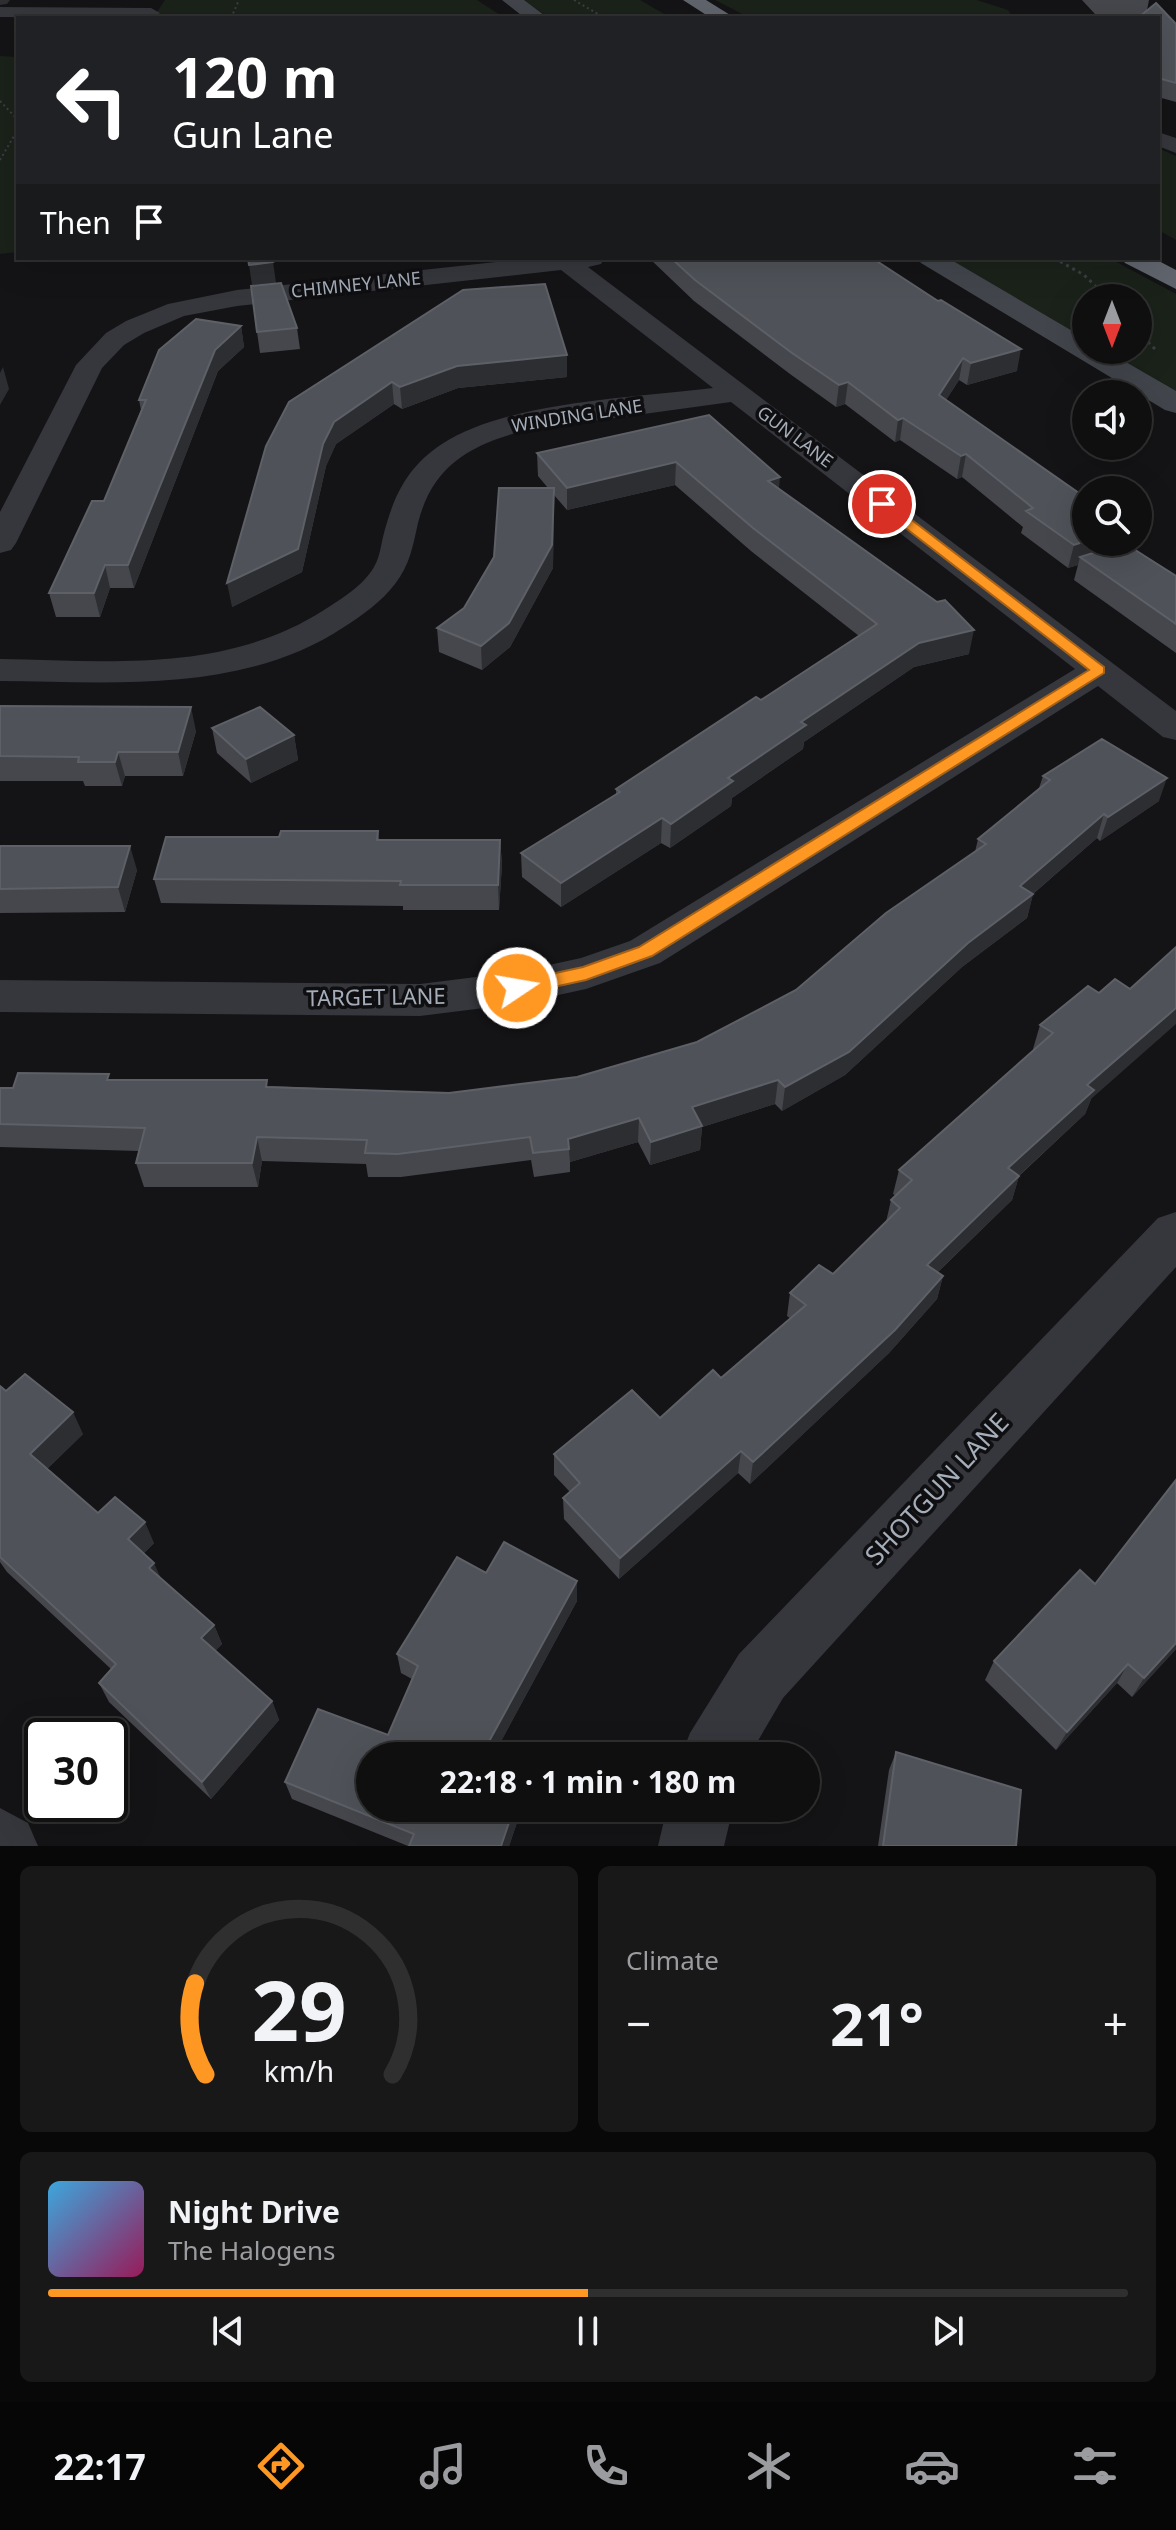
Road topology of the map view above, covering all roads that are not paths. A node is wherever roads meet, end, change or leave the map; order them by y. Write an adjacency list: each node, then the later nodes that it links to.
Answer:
1 (511, 0): 6 (street)
2 (46, 6): 4 (street); 5 (street)
3 (687, 10): 7 (highway)
4 (0, 12)
5 (151, 13)
6 (535, 16)
7 (716, 16)
8 (583, 260): 11 (street, CHIMNEY LANE)
9 (933, 260): 14 (street)
10 (1138, 260): 12 (highway)
11 (566, 262): 13 (street, GUN LANE); 15 (street, CHIMNEY LANE)
12 (1176, 281)
13 (737, 393): 16 (street, WINDING LANE); 17 (street, GUN LANE)
14 (1176, 404)
15 (0, 543)
16 (0, 670)
17 (1099, 670): 18 (street, GUN LANE); 19 (street, TARGET LANE)
18 (1176, 729)
19 (0, 996)
20 (1176, 1233): 21 (street, SHOTGUN LANE)
21 (721, 1742)
22 (697, 1822): 25 (street)
23 (0, 1841): 24 (street)
24 (5, 1846)
25 (691, 1846)

